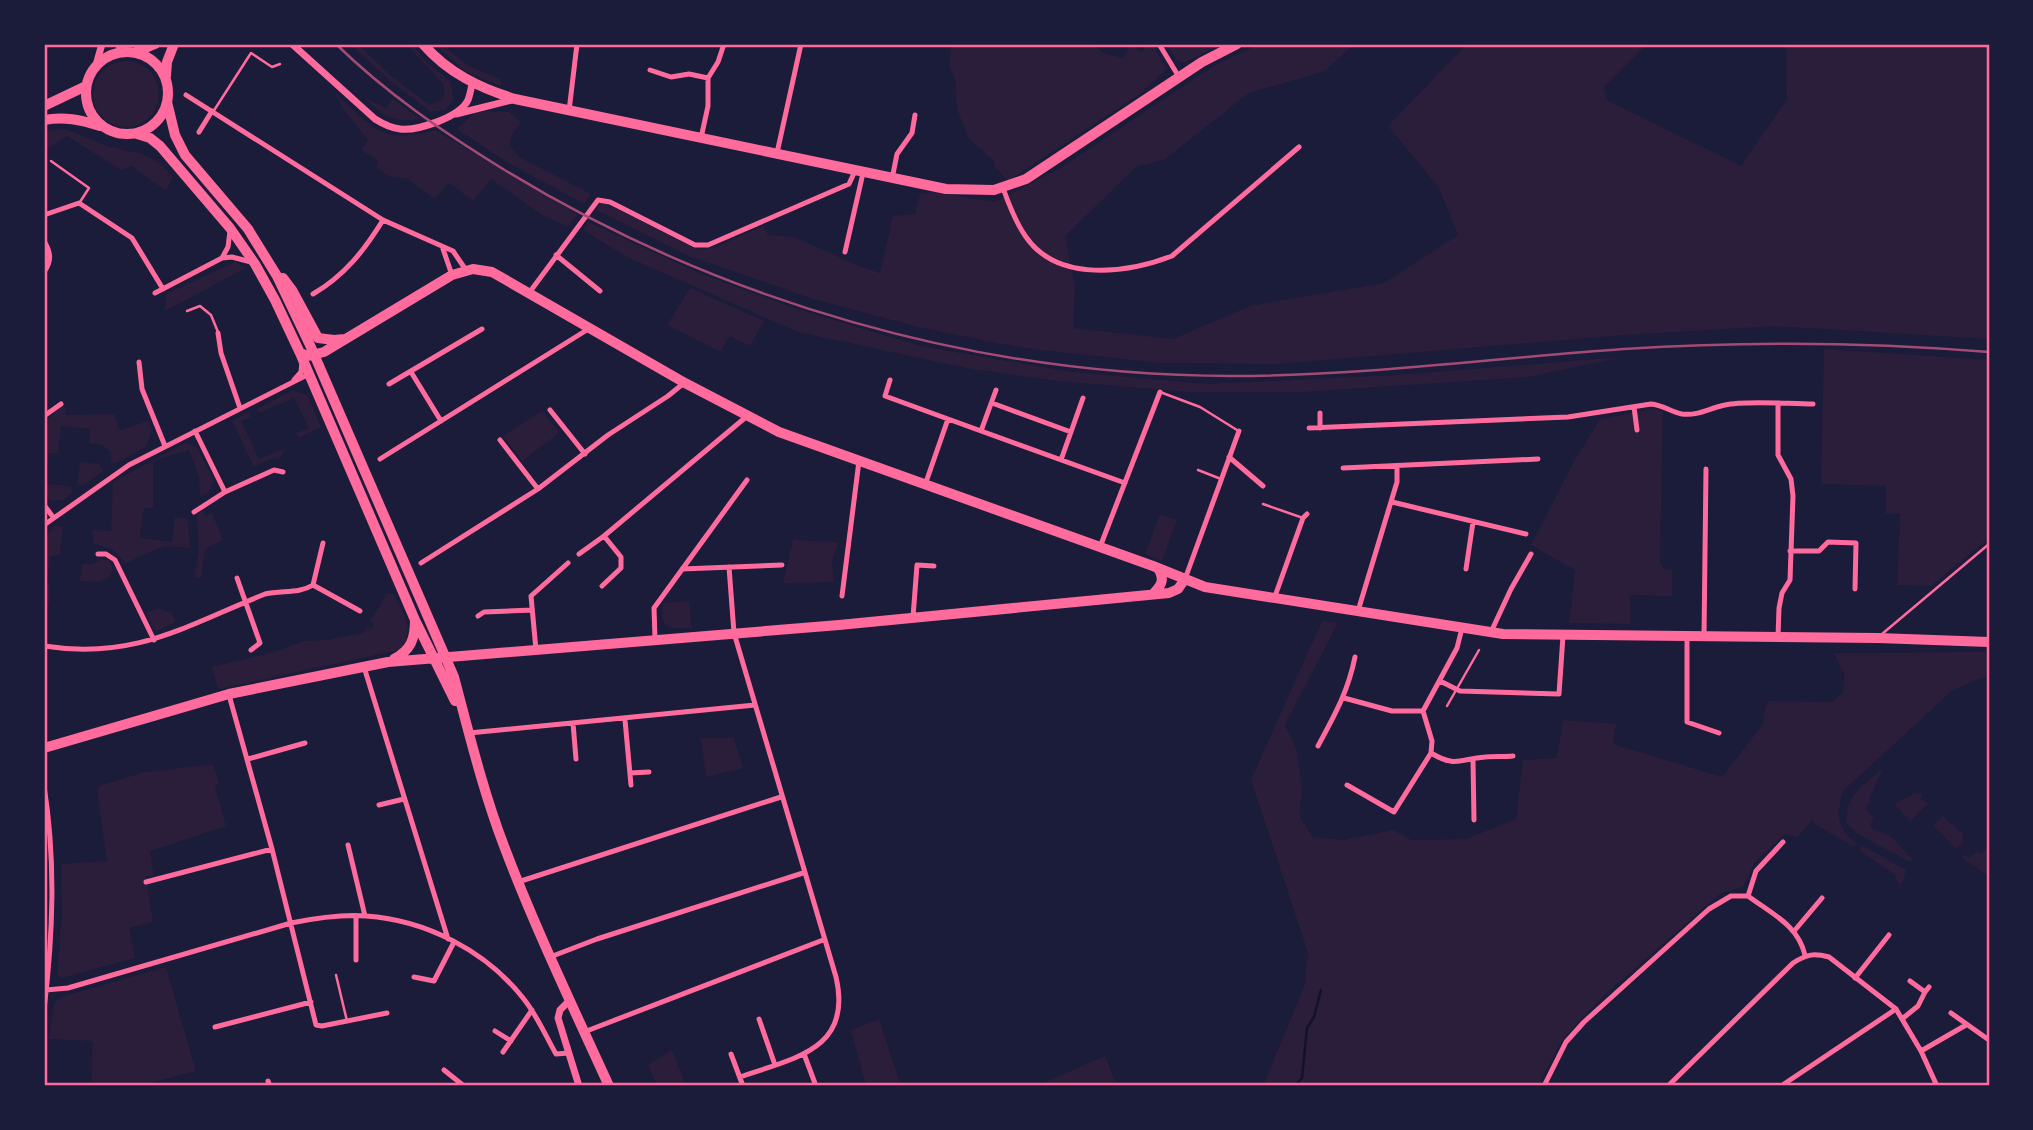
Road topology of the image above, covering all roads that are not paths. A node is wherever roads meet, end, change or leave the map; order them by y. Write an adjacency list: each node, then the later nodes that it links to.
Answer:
1 (102, 44): 14 (street)
2 (155, 44): 12 (highway)
3 (174, 44): 18 (highway)
4 (292, 44): 28 (street)
5 (424, 44): 19 (highway)
6 (577, 44): 25 (street)
7 (724, 44): 17 (street)
8 (802, 44): 35 (street)
9 (1159, 44): 16 (street)
10 (1237, 44): 16 (highway)
11 (120, 48): 12 (highway); 14 (highway)
12 (136, 52): 18 (highway)
13 (280, 64): 26 (lane)
14 (96, 65): 20 (highway)
15 (650, 70): 17 (street)
16 (1180, 77): 39 (highway)
17 (708, 78): 33 (street)
18 (166, 79): 23 (highway)
19 (472, 84): 22 (highway); 28 (street)
20 (86, 86): 24 (highway); 30 (highway)
21 (186, 95): 26 (street)
22 (515, 99): 25 (highway); 28 (street)
23 (167, 102): 32 (highway); 50 (highway)
24 (44, 106)
25 (569, 111): 33 (highway)
26 (212, 112): 31 (street); 42 (street)
27 (915, 115): 38 (street)
28 (449, 116)
29 (44, 120): 30 (highway)
30 (101, 126): 32 (highway)
31 (199, 132)
32 (137, 134): 43 (highway)
33 (701, 138): 35 (highway)
34 (1299, 146): 39 (street)
35 (777, 154): 37 (highway)
36 (51, 161): 40 (lane)
37 (859, 172): 38 (highway); 46 (street); 47 (street)
38 (892, 179): 39 (highway)
39 (1003, 188)
40 (79, 203): 41 (street); 54 (street)
41 (44, 215)
42 (383, 220): 45 (street); 58 (street)
43 (230, 228): 48 (street); 49 (highway)
44 (44, 241): 52 (street)
45 (443, 249): 51 (street); 53 (street)
46 (845, 252)
47 (556, 255): 55 (street); 57 (street)
48 (222, 258): 49 (street); 54 (street)
49 (255, 264): 65 (highway)
50 (271, 265): 63 (highway); 66 (highway)
51 (466, 270): 53 (highway); 57 (highway)
52 (44, 272)
53 (452, 275): 63 (highway)
54 (163, 289): 56 (street)
55 (600, 291)
56 (155, 293)
57 (529, 293): 60 (highway)
58 (313, 294)
59 (187, 311): 62 (lane)
60 (590, 328): 73 (highway); 89 (street)
61 (482, 329): 69 (street)
62 (218, 333): 83 (street)
63 (349, 337): 64 (highway)
64 (329, 350): 66 (highway); 68 (highway)
65 (300, 353): 66 (highway); 70 (highway); 72 (street)
66 (314, 355): 68 (highway)
67 (139, 362): 98 (street)
68 (320, 368): 70 (highway); 174 (highway)
69 (411, 372): 74 (street); 89 (street)
70 (309, 374): 72 (street); 158 (highway)
71 (890, 380): 88 (street)
72 (292, 382): 83 (street)
73 (685, 383): 87 (highway); 99 (street)
74 (389, 384)
75 (996, 390): 78 (street)
76 (1160, 391): 95 (lane); 112 (street)
77 (1083, 398): 96 (street)
78 (992, 402): 94 (street); 96 (street)
79 (61, 404): 86 (street)
80 (1813, 404): 81 (street)
81 (1778, 405): 82 (street); 130 (street)
82 (1634, 407): 91 (street); 92 (street)
83 (240, 408): 93 (street)
84 (550, 410): 99 (street)
85 (1320, 413): 91 (street)
86 (44, 416)
87 (746, 416): 104 (highway); 126 (street)
88 (948, 419): 94 (street); 113 (street)
89 (441, 421): 101 (street)
90 (1308, 428): 91 (street)
91 (1320, 428)
92 (1637, 430)
93 (195, 431): 98 (street); 116 (street)
94 (981, 431): 103 (street)
95 (1238, 431): 100 (street)
96 (1071, 432): 103 (street)
97 (500, 440): 115 (street)
98 (165, 446): 122 (street)
99 (586, 454): 115 (street)
100 (1229, 457): 110 (street); 114 (street)
101 (380, 459)
102 (1538, 459): 105 (street)
103 (1061, 460): 112 (street)
104 (859, 461): 113 (highway); 150 (street)
105 (1397, 467): 106 (street); 117 (street)
106 (1343, 468)
107 (1706, 469): 164 (street)
108 (1199, 470): 110 (lane)
109 (284, 472): 116 (street)
110 (1222, 479): 143 (street)
111 (747, 480): 140 (street)
112 (1125, 483): 129 (street)
113 (925, 485): 129 (highway)
114 (1263, 486)
115 (538, 489): 134 (street)
116 (225, 492): 120 (street)
117 (1392, 502): 123 (street); 155 (street)
118 (1263, 504): 121 (lane)
119 (44, 505): 122 (street)
120 (194, 512)
121 (1305, 516): 151 (street)
122 (53, 517): 124 (street)
123 (1473, 522): 125 (street); 141 (street)
124 (44, 525)
125 (1527, 534)
126 (604, 536): 132 (street); 145 (street)
127 (323, 543): 144 (street)
128 (1989, 544): 166 (lane)
129 (1100, 547): 139 (highway)
130 (1790, 551): 147 (street); 165 (street)
131 (98, 554): 167 (street)
132 (579, 554)
133 (1531, 554): 160 (street)
134 (421, 563)
135 (569, 563): 153 (street)
136 (782, 565): 138 (street)
137 (934, 566): 157 (street)
138 (729, 567): 140 (street); 161 (street)
139 (1158, 568): 143 (highway); 149 (highway)
140 (682, 569): 168 (street)
141 (1466, 569)
142 (237, 578): 152 (street)
143 (1185, 579): 146 (highway); 148 (highway)
144 (313, 584): 152 (street); 154 (street)
145 (602, 586)
146 (1205, 587): 148 (highway); 151 (highway)
147 (1855, 589)
148 (1169, 593): 149 (highway)
149 (1153, 594): 157 (highway)
150 (842, 596)
151 (1274, 600): 155 (highway)
152 (245, 602): 167 (street); 171 (street)
153 (532, 610): 156 (street); 172 (street)
154 (360, 611)
155 (1358, 611): 159 (highway)
156 (478, 616)
157 (913, 617): 161 (highway)
158 (415, 620): 174 (highway); 176 (highway)
159 (1462, 628): 160 (highway); 178 (street)
160 (1491, 632): 162 (highway)
161 (734, 633): 168 (highway); 182 (street)
162 (1563, 636): 163 (highway); 179 (street)
163 (1687, 637): 164 (highway); 188 (street)
164 (1704, 638): 165 (highway)
165 (1777, 638): 166 (highway)
166 (1878, 638): 169 (highway)
167 (154, 640): 170 (street)
168 (655, 640): 172 (highway)
169 (1989, 642)
170 (44, 646)
171 (251, 650)
172 (536, 650): 174 (highway)
173 (1479, 650): 179 (lane)
174 (440, 657): 176 (highway); 187 (highway)
175 (1355, 657): 181 (street)
176 (388, 663): 177 (highway)
177 (364, 667): 180 (highway); 203 (street)
178 (1440, 681): 179 (street); 184 (street)
179 (1456, 690): 183 (lane)
180 (229, 694): 191 (highway); 194 (street)
181 (1344, 698): 184 (street); 190 (street)
182 (755, 705): 185 (street); 202 (street)
183 (1447, 706)
184 (1423, 711): 192 (street)
185 (625, 720): 186 (street); 198 (street)
186 (573, 723): 187 (street); 195 (street)
187 (469, 733): 211 (highway)
188 (1719, 733)
189 (305, 743): 194 (street)
190 (1318, 746)
191 (44, 748)
192 (1431, 753): 196 (street); 200 (street)
193 (1513, 756): 196 (street)
194 (248, 759): 208 (street)
195 (576, 760)
196 (1473, 760): 205 (street)
197 (649, 772): 198 (street)
198 (629, 774): 199 (street)
199 (631, 785)
200 (1347, 785)
201 (44, 786): 224 (street)
202 (781, 796): 209 (street); 211 (street)
203 (404, 799): 204 (street); 219 (street)
204 (379, 805)
205 (1474, 820)
206 (1783, 842): 212 (street)
207 (348, 845): 215 (street)
208 (272, 849): 210 (street); 216 (street)
209 (803, 873): 220 (street); 223 (street)
210 (146, 882)
211 (518, 882): 223 (highway)
212 (1748, 896): 217 (street); 261 (street)
213 (1822, 898): 217 (street)
214 (356, 916): 215 (street); 216 (street); 225 (street)
215 (365, 916): 219 (street)
216 (291, 923): 230 (street); 232 (street)
217 (1795, 930): 222 (street)
218 (1889, 935): 228 (street)
219 (447, 939): 221 (street)
220 (824, 940): 244 (street); 251 (street)
221 (454, 942): 227 (street); 235 (street)
222 (1805, 955): 228 (street); 262 (street)
223 (550, 957): 231 (highway)
224 (47, 960): 230 (street)
225 (356, 960)
226 (336, 975): 240 (lane)
227 (414, 977)
228 (1855, 978): 233 (street)
229 (1910, 981): 239 (street)
230 (46, 990): 234 (street)
231 (570, 1000): 244 (highway); 249 (street)
232 (311, 1002): 240 (street); 242 (street)
233 (1896, 1009): 239 (street); 255 (street)
234 (44, 1010)
235 (532, 1010): 246 (street); 249 (street)
236 (387, 1013): 240 (street)
237 (1951, 1013): 241 (street)
238 (759, 1019): 252 (street)
239 (1902, 1019): 247 (street)
240 (345, 1021)
241 (1966, 1025): 245 (street); 247 (street)
242 (215, 1027)
243 (495, 1031): 246 (street)
244 (584, 1032): 258 (highway)
245 (1989, 1040)
246 (511, 1041): 248 (street)
247 (1921, 1051): 263 (street)
248 (503, 1052)
249 (569, 1053): 257 (street)
250 (731, 1054): 254 (street)
251 (804, 1054): 252 (street); 260 (street)
252 (775, 1065): 254 (street)
253 (444, 1070): 256 (street)
254 (740, 1077): 259 (street)
255 (1784, 1084)
256 (464, 1086)
257 (579, 1086)
258 (609, 1086)
259 (743, 1086)
260 (816, 1086)
261 (1544, 1086)
262 (1668, 1086)
263 (1937, 1086)

